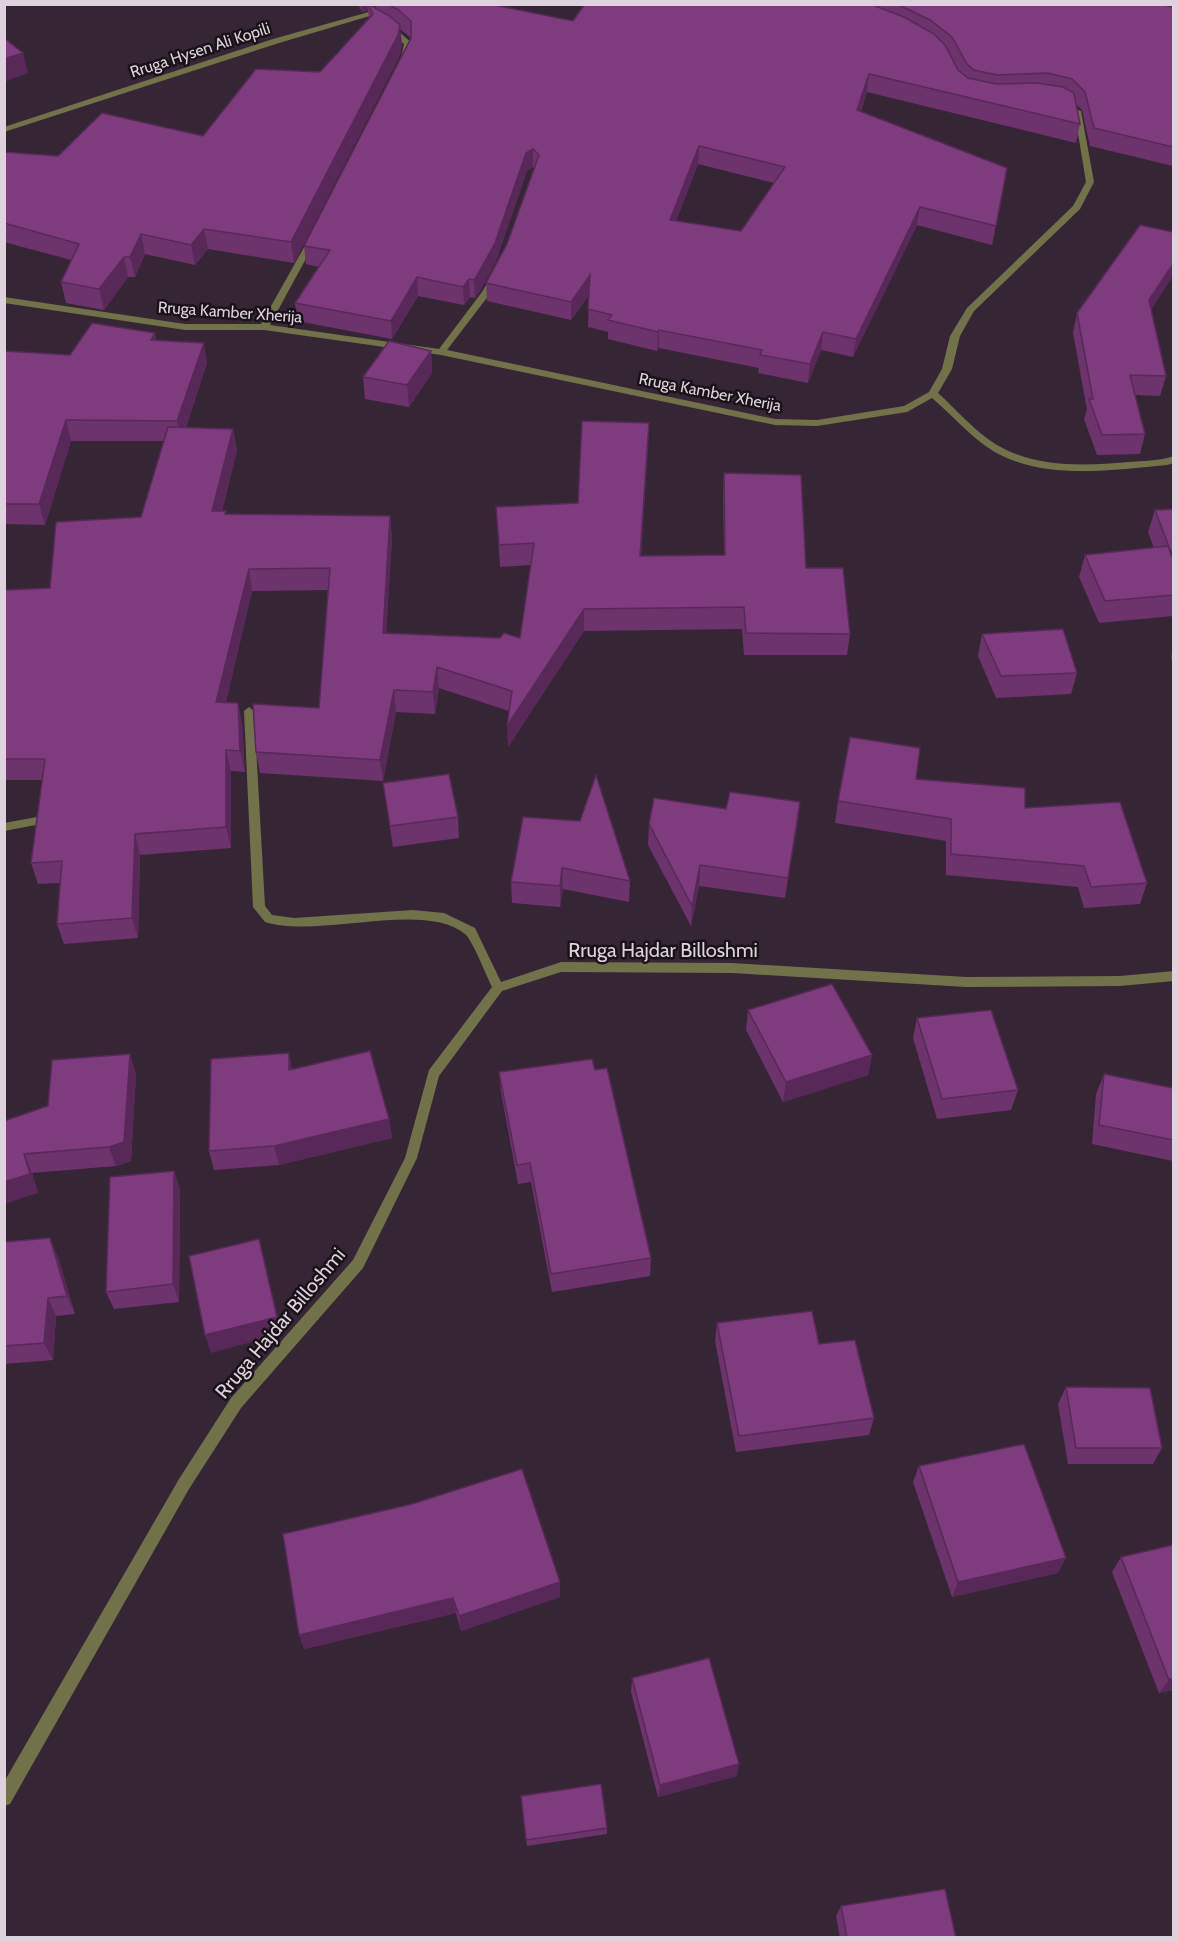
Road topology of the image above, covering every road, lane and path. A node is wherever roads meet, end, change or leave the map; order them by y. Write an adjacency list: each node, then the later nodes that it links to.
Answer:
1 (407, 4): 2 (street, Rruga Hysen Ali Kopili)
2 (367, 17): 3 (street); 5 (street, Rruga Hysen Ali Kopili)
3 (401, 66)
4 (1068, 100): 11 (street)
5 (4, 130)
6 (317, 232): 9 (street)
7 (496, 272): 10 (street)
8 (4, 300): 9 (street, Rruga Kamber Xherija)
9 (264, 327): 10 (street, Rruga Kamber Xherija)
10 (441, 352): 11 (street, Rruga Kamber Xherija)
11 (933, 394): 12 (street)
12 (1173, 459)
13 (249, 711): 17 (street)
14 (38, 821): 15 (street)
15 (4, 826)
16 (1173, 976): 17 (street, Rruga Hajdar Billoshmi)
17 (498, 988): 18 (street, Rruga Hajdar Billoshmi)
18 (4, 1798)

